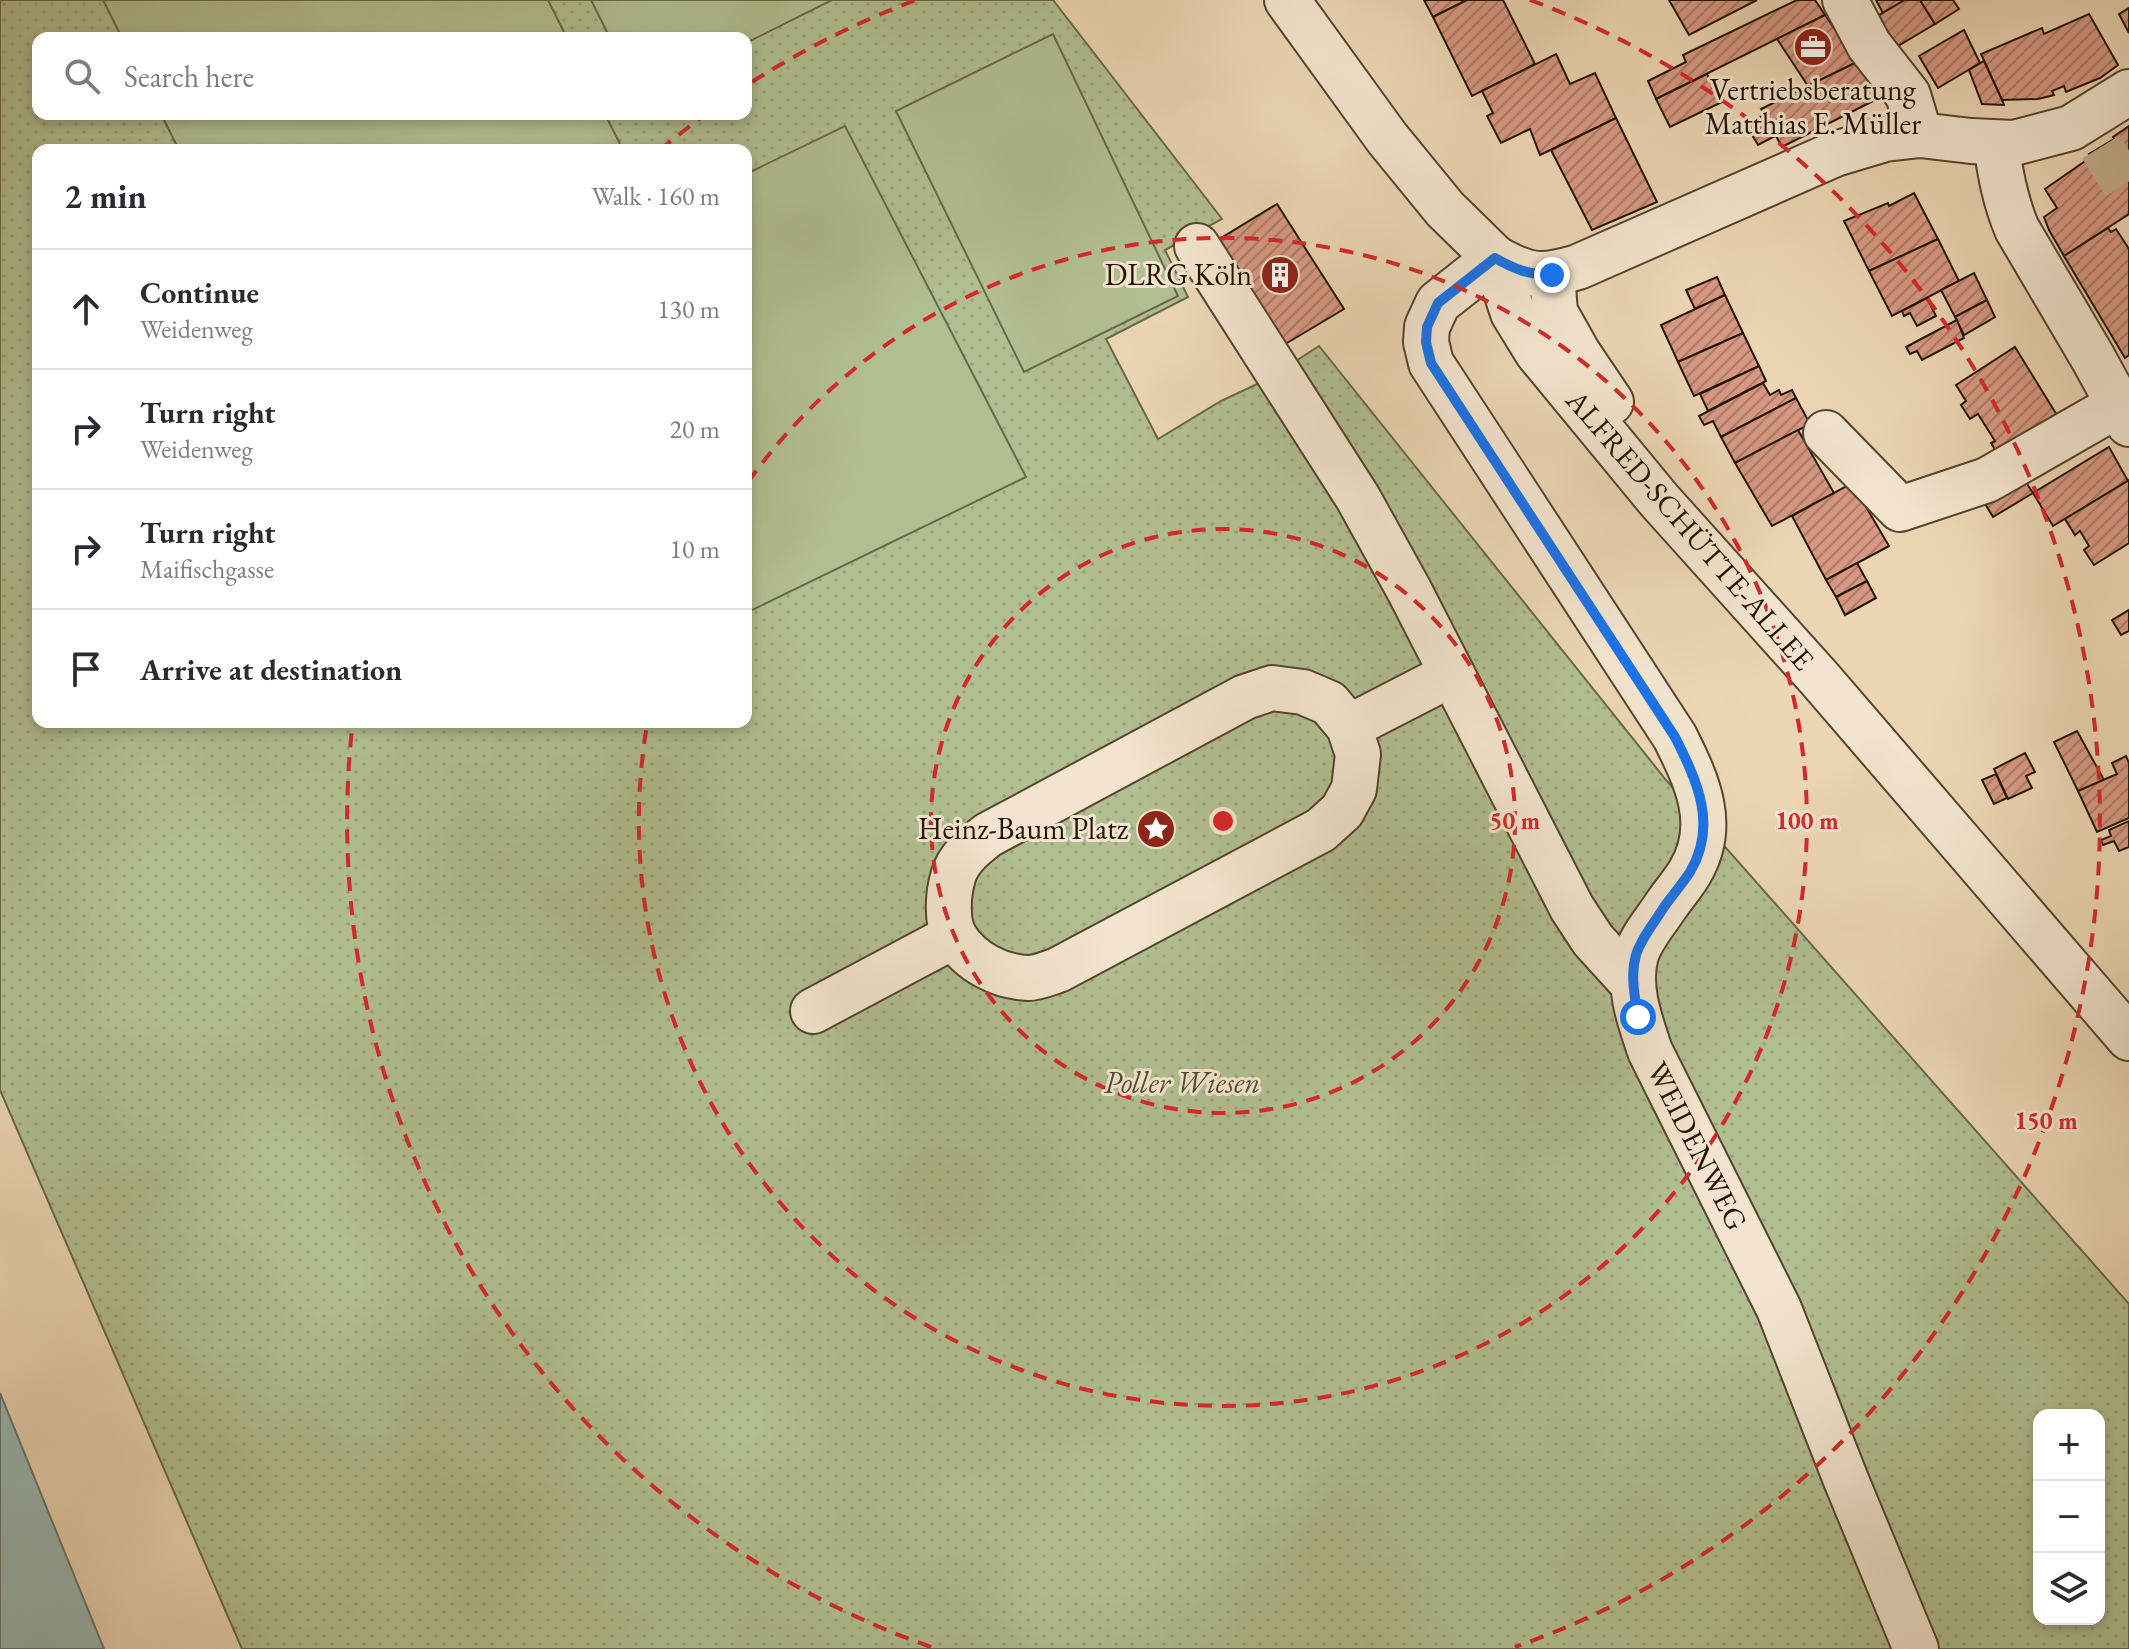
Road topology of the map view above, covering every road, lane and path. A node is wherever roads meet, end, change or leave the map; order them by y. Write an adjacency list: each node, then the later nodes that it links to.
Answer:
1 (1287, 0): 7 (street, ALFRED-SCHÜTTE-ALLEE)
2 (1845, 0): 4 (street)
3 (2129, 92): 5 (street)
4 (1920, 135): 5 (street); 8 (street)
5 (1996, 143): 9 (street)
6 (1197, 246): 12 (street)
7 (1495, 258): 8 (street); 15 (street, WEIDENWEG); 17 (street, ALFRED-SCHÜTTE-ALLEE)
8 (1552, 275): 11 (street)
9 (2123, 415): 10 (street)
10 (1826, 433)
11 (1638, 440)
12 (1452, 674): 13 (street); 15 (street)
13 (1349, 727): 14 (street); 14 (street)
14 (954, 936): 16 (street)
15 (1633, 984): 18 (street, WEIDENWEG)
16 (813, 1011)
17 (2129, 1038)
18 (1916, 1649)

